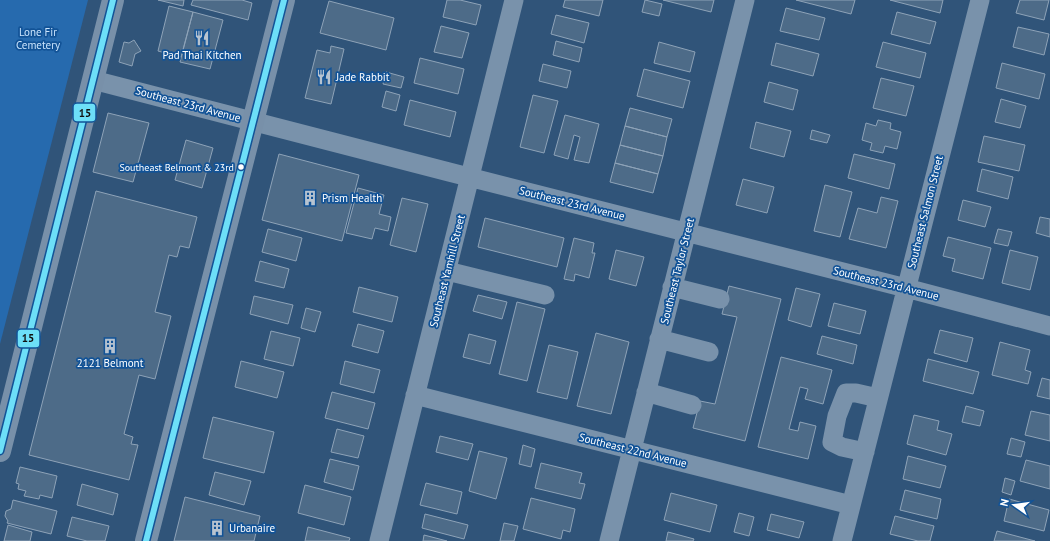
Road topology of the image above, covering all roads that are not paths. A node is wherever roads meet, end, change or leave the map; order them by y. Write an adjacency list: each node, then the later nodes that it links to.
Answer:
1 (113, 0): 6 (main road)
2 (284, 0): 7 (main road)
3 (514, 0): 8 (street, Southeast Yamhill Street)
4 (745, 0): 9 (street, Southeast Taylor Street)
5 (980, 0): 12 (street, Southeast Salmon Street)
6 (93, 80): 7 (street, Southeast 23rd Avenue); 23 (main road)
7 (253, 121): 8 (street, Southeast 23rd Avenue); 26 (main road)
8 (470, 177): 9 (street, Southeast 23rd Avenue); 10 (street, Southeast Yamhill Street)
9 (686, 232): 11 (street, Southeast Taylor Street); 12 (street, Southeast 23rd Avenue)
10 (447, 271): 13 (street); 19 (street, Southeast Yamhill Street)
11 (672, 287): 14 (street); 16 (street, Southeast Taylor Street)
12 (906, 288): 15 (street, Southeast 23rd Avenue); 20 (street, Southeast Salmon Street)
13 (544, 295)
14 (720, 299)
15 (1050, 326)
16 (659, 339): 17 (street); 18 (street, Southeast Taylor Street)
17 (710, 352)
18 (646, 392): 21 (street); 22 (street, Southeast Taylor Street)
19 (415, 395): 22 (street, Southeast 22nd Avenue); 27 (street, Southeast Yamhill Street)
20 (878, 398): 24 (street, Southeast Salmon Street); 24 (street)
21 (692, 405)
22 (632, 449): 25 (street, Southeast 22nd Avenue); 28 (street, Southeast Taylor Street)
23 (0, 451)
24 (865, 452): 25 (street, Southeast Salmon Street)
25 (851, 505): 29 (street, Southeast Salmon Street)
26 (146, 541)
27 (379, 541)
28 (608, 541)
29 (842, 541)

